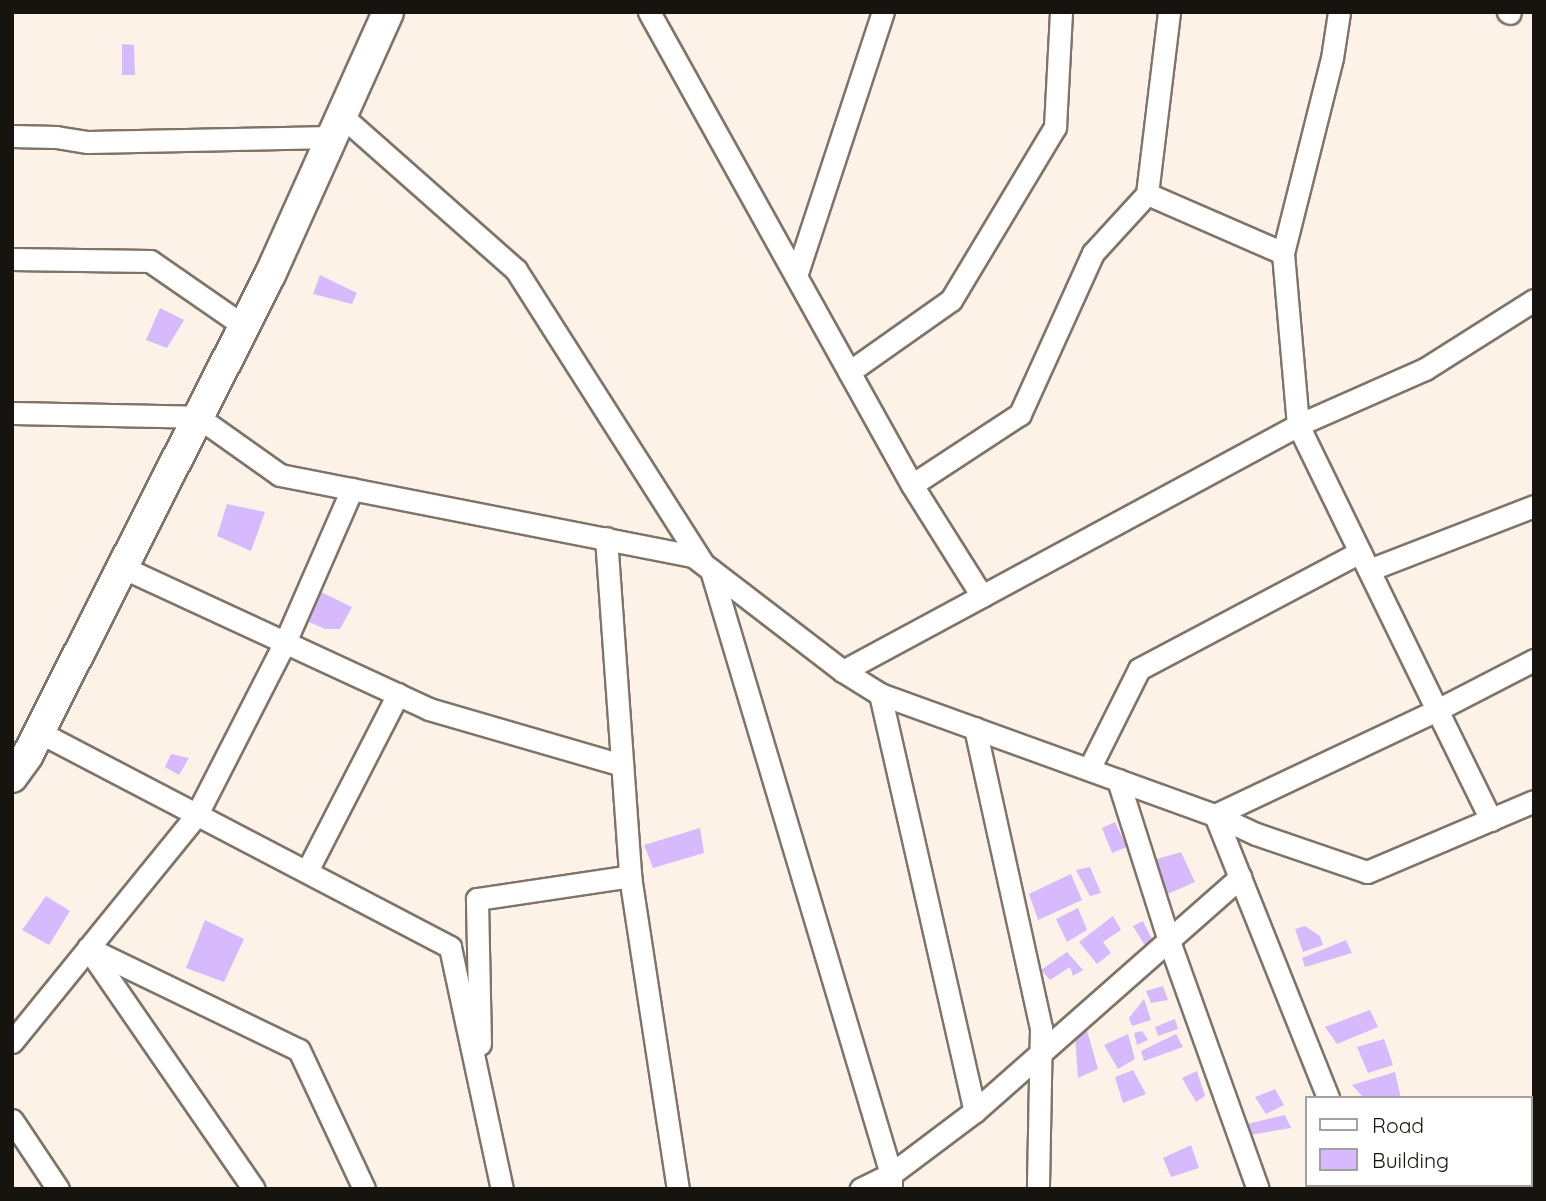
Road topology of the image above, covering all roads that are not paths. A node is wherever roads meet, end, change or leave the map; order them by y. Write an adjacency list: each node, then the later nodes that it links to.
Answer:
1 (388, 12): 7 (main road)
2 (649, 12): 12 (street)
3 (883, 12): 12 (street)
4 (1060, 12): 15 (street)
5 (1169, 12): 9 (street)
6 (1339, 12): 10 (street)
7 (337, 126): 8 (street); 14 (main road); 24 (street)
8 (12, 136)
9 (1147, 194): 10 (street); 19 (street)
10 (1283, 253): 18 (street)
11 (12, 259): 14 (street)
12 (796, 276): 15 (street)
13 (1534, 300): 18 (street)
14 (244, 326): 17 (main road)
15 (849, 372): 19 (street)
16 (12, 413): 17 (street)
17 (198, 416): 20 (street); 25 (main road)
18 (1298, 425): 23 (street); 26 (street)
19 (912, 485): 26 (street)
20 (352, 489): 22 (street); 27 (street)
21 (1534, 506): 23 (street)
22 (606, 538): 24 (street); 35 (street)
23 (1364, 561): 32 (street); 36 (street)
24 (706, 566): 29 (street); 54 (street)
25 (122, 567): 27 (street); 34 (main road)
26 (982, 596): 29 (street)
27 (285, 642): 30 (street); 40 (street)
28 (1534, 660): 32 (street)
29 (843, 671): 31 (street)
30 (398, 694): 35 (street); 43 (street)
31 (880, 694): 33 (street); 52 (street)
32 (1437, 710): 41 (street); 42 (street)
33 (975, 728): 36 (street); 49 (street)
34 (39, 732): 37 (main road); 40 (street)
35 (622, 765): 44 (street)
36 (1089, 769): 38 (street)
37 (12, 777)
38 (1118, 780): 41 (street); 46 (street)
39 (1534, 801): 42 (street)
40 (197, 814): 43 (street); 47 (street)
41 (1215, 814): 42 (street); 45 (street)
42 (1491, 820)
43 (307, 871): 50 (street)
44 (630, 876): 50 (street); 59 (street)
45 (1240, 877): 46 (street); 51 (street)
46 (1169, 941): 49 (street); 62 (street)
47 (88, 948): 48 (street); 56 (street); 57 (street)
48 (12, 1042)
49 (1040, 1053): 52 (street); 61 (street)
50 (481, 1093): 58 (street)
51 (1327, 1096)
52 (975, 1111): 54 (street)
53 (12, 1120): 55 (street)
54 (891, 1182): 60 (street)
55 (58, 1189)
56 (254, 1189)
57 (364, 1189)
58 (502, 1189)
59 (678, 1189)
60 (860, 1189)
61 (1038, 1189)
62 (1258, 1189)

